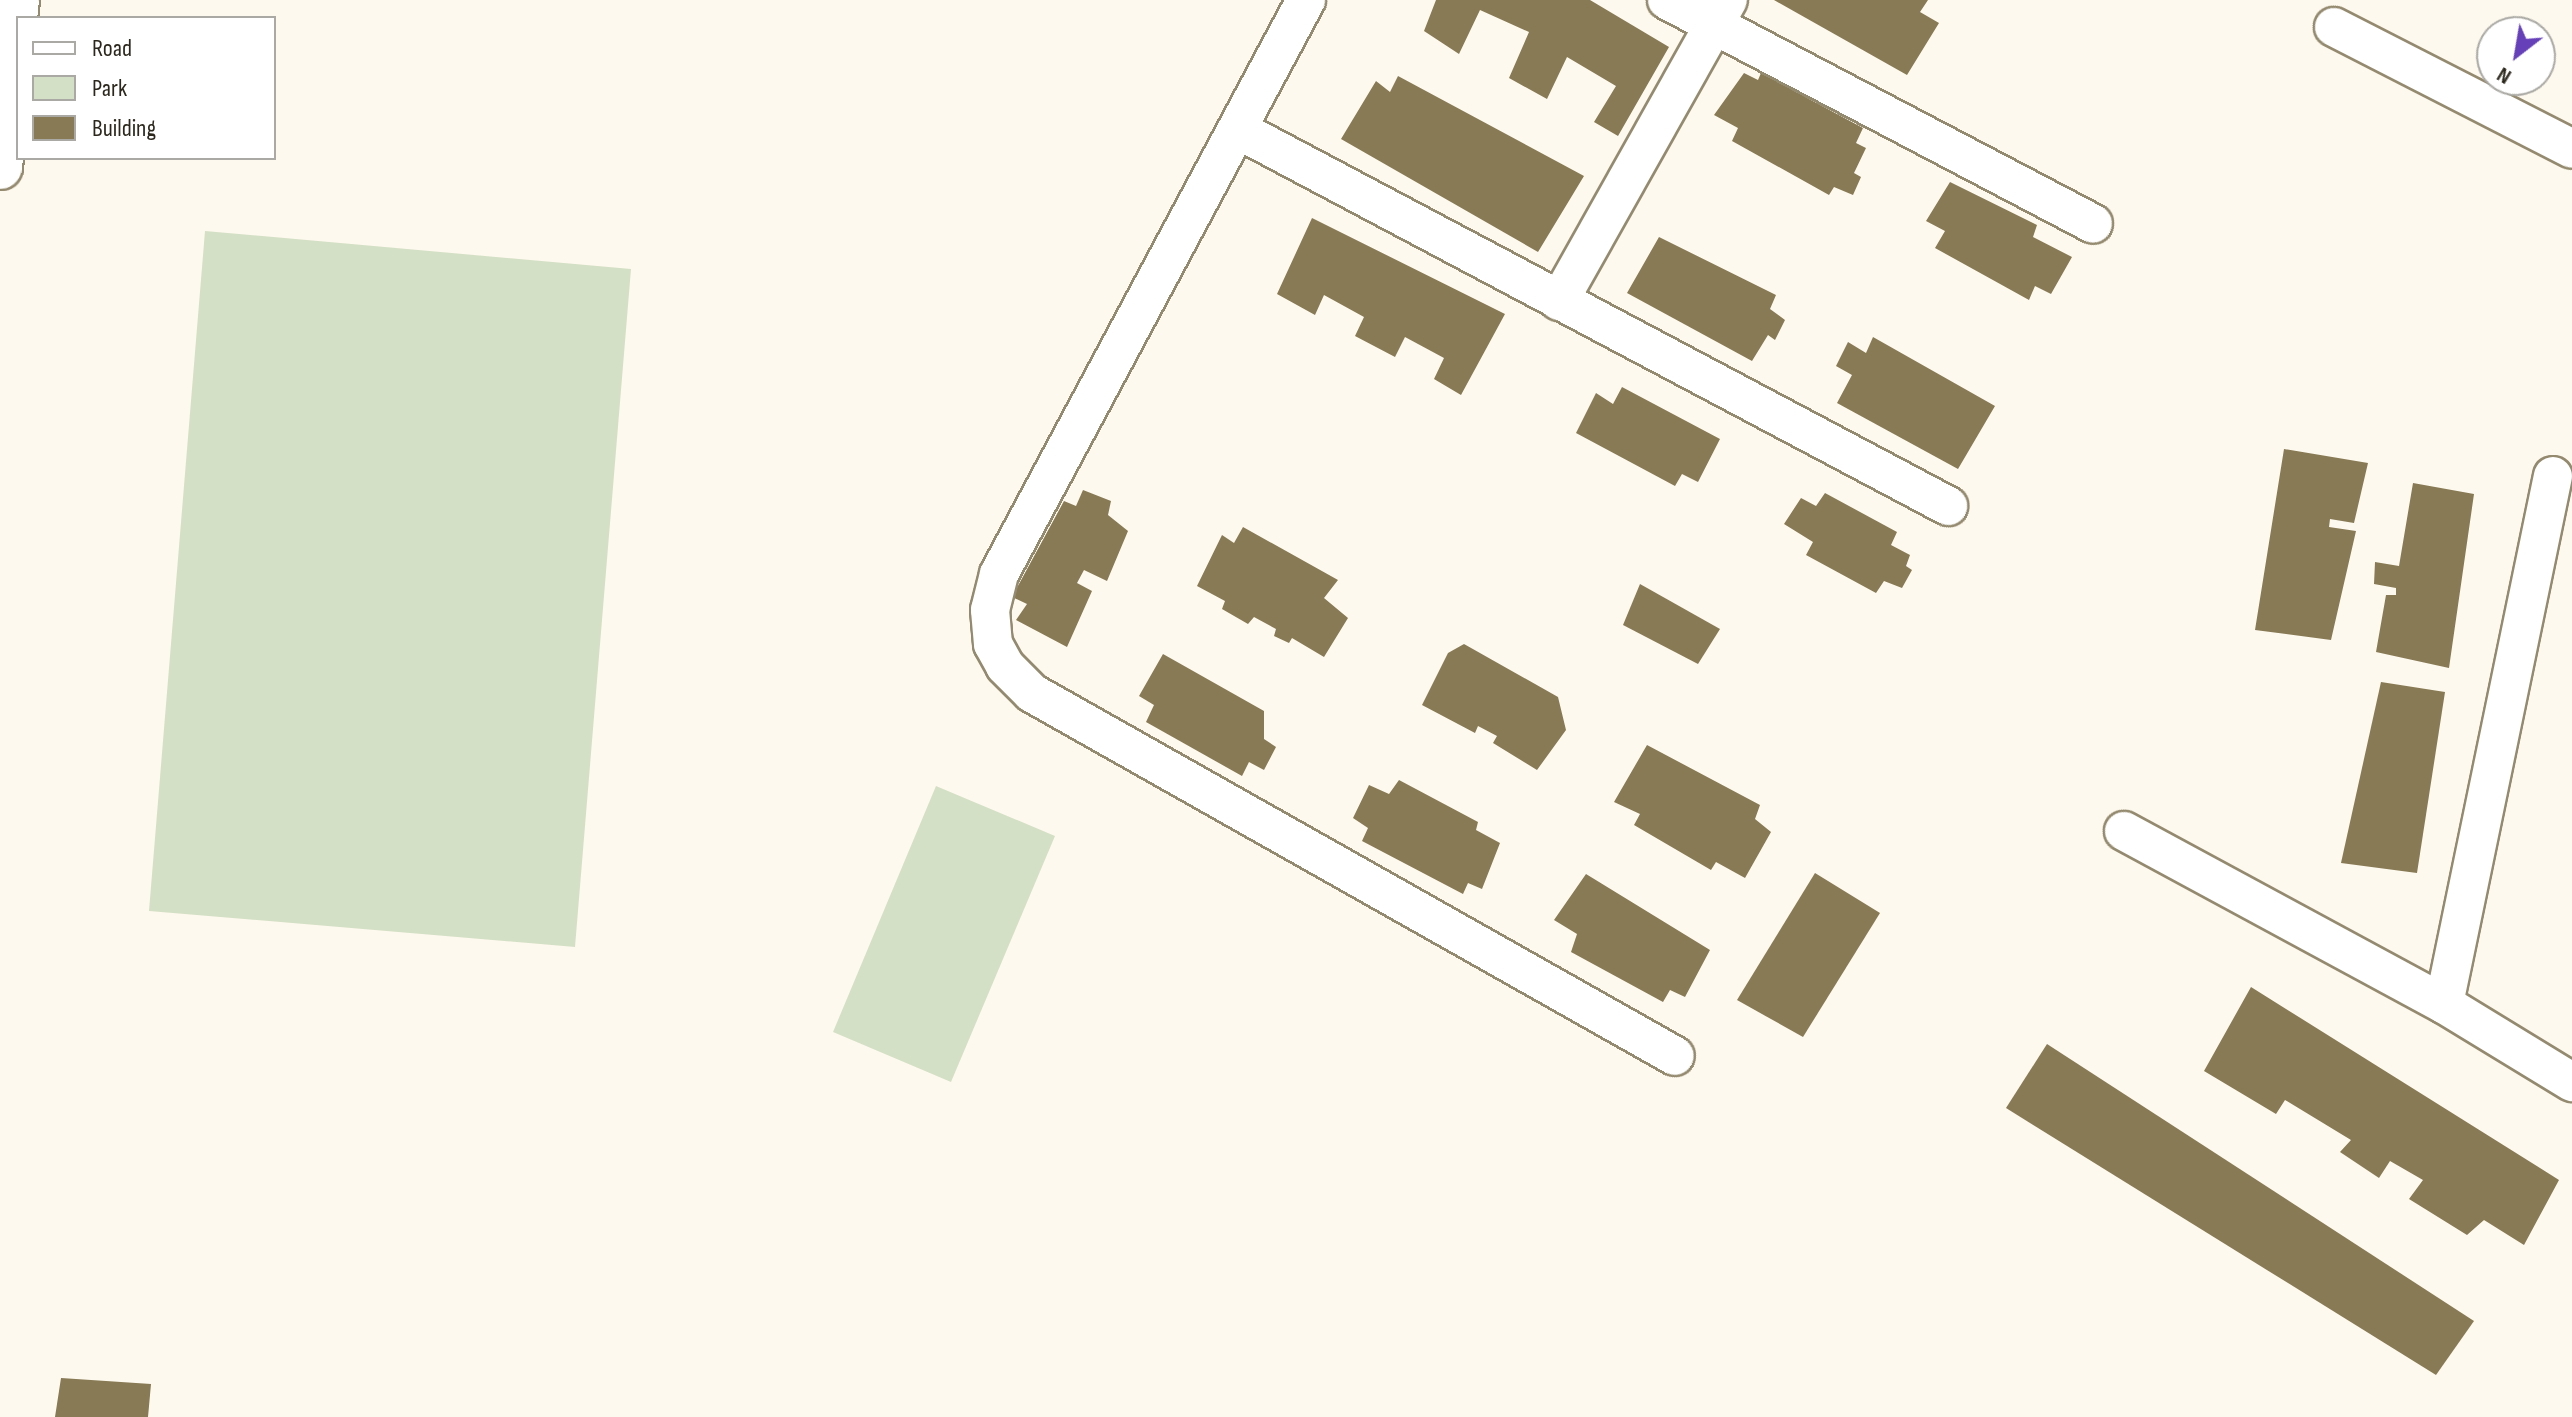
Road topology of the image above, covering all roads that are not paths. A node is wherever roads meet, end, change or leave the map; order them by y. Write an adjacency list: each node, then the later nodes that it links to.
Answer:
1 (17, 0): 8 (highway)
2 (1306, 0): 6 (street)
3 (1667, 0): 4 (street)
4 (1721, 12): 9 (street); 10 (street)
5 (2334, 27): 7 (street)
6 (1237, 129): 10 (street); 15 (street)
7 (2572, 149)
8 (0, 167)
9 (2093, 224)
10 (1559, 301): 12 (street)
11 (2553, 476): 14 (street)
12 (1948, 506)
13 (2124, 831): 14 (street)
14 (2444, 1004): 16 (street)
15 (1675, 1056)
16 (2572, 1082)

